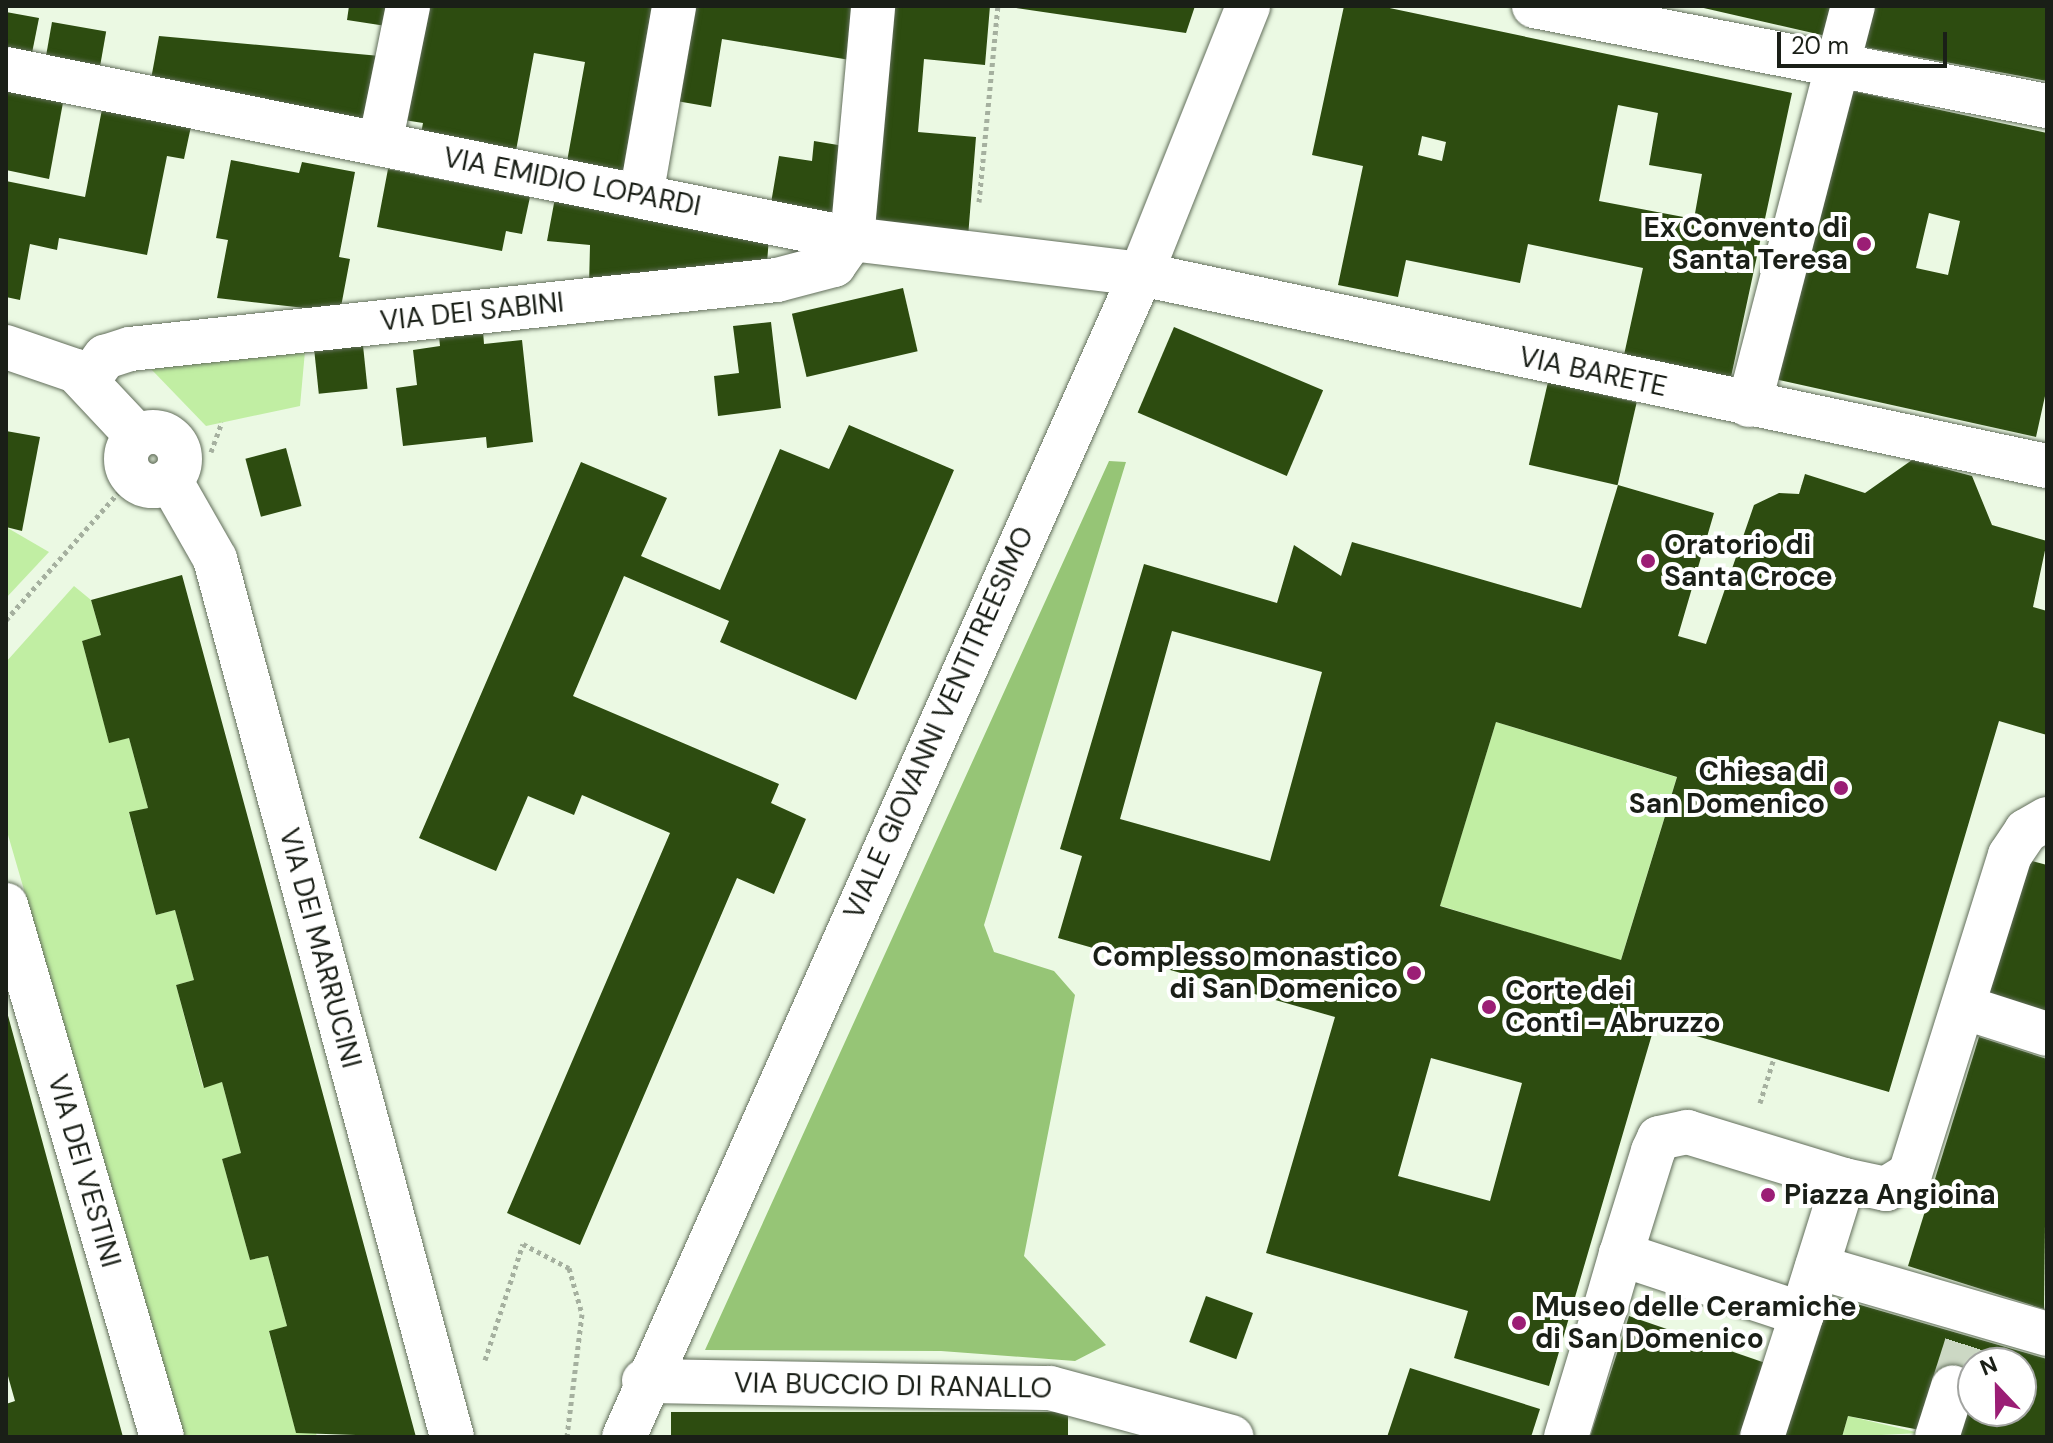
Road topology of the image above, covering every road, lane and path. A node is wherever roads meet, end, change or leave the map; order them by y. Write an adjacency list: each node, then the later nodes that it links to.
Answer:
1 (408, 6): 11 (street)
2 (674, 6): 12 (street)
3 (873, 6): 13 (street)
4 (998, 6): 14 (path)
5 (1248, 6): 15 (street, VIALE GIOVANNI VENTITREESIMO)
6 (1534, 6): 8 (street)
7 (1853, 6): 8 (street)
8 (1838, 65): 10 (street); 18 (street)
9 (6, 69): 11 (street, VIA EMIDIO LOPARDI)
10 (2047, 106)
11 (380, 144): 12 (street, VIA EMIDIO LOPARDI)
12 (641, 196): 13 (street, VIA EMIDIO LOPARDI)
13 (852, 239): 14 (street, VIA EMIDIO LOPARDI); 17 (street, VIA DEI SABINI)
14 (974, 255): 15 (street, VIA EMIDIO LOPARDI)
15 (1141, 274): 18 (street, VIA BARETE); 33 (street, VIALE GIOVANNI VENTITREESIMO)
16 (6, 347): 17 (street, VIA DEI MARRUCINI)
17 (88, 380): 19 (street, VIA DEI MARRUCINI)
18 (1749, 405): 20 (street, VIA BARETE)
19 (146, 465): 21 (path); 35 (street, VIA DEI MARRUCINI)
20 (2047, 466)
21 (6, 620)
22 (2047, 819): 24 (street)
23 (6, 905): 36 (street, VIA DEI VESTINI)
24 (1963, 1007): 25 (street); 28 (street)
25 (2047, 1034)
26 (1774, 1058): 27 (path)
27 (1762, 1096)
28 (1844, 1180): 29 (street); 30 (street)
29 (1621, 1254): 31 (street); 40 (street)
30 (1817, 1267): 31 (street); 32 (street)
31 (1802, 1314): 41 (street)
32 (2047, 1334)
33 (644, 1381): 38 (street, VIALE GIOVANNI VENTITREESIMO); 39 (street, VIA BUCCIO DI RANALLO)
34 (1953, 1387): 42 (street)
35 (451, 1431): 37 (path)
36 (162, 1437)
37 (567, 1437)
38 (624, 1437)
39 (1231, 1437)
40 (1566, 1437)
41 (1762, 1437)
42 (1937, 1437)

